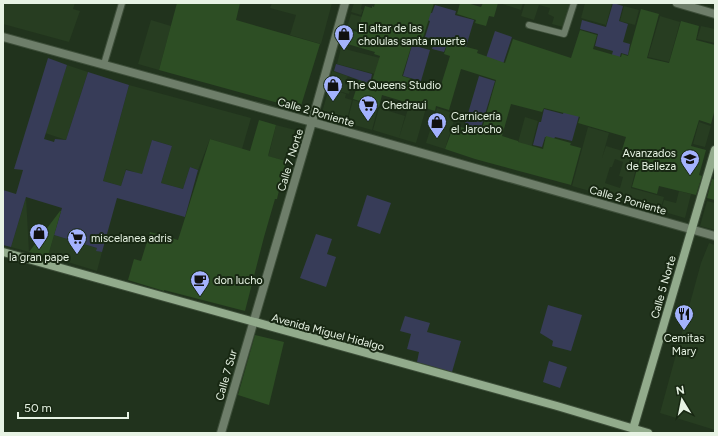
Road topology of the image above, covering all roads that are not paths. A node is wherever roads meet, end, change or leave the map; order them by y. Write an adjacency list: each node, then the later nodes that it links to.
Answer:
1 (122, 3): 8 (lane)
2 (345, 3): 9 (street, Calle 7 Norte)
3 (574, 3): 6 (lane)
4 (677, 3): 5 (street)
5 (715, 14)
6 (529, 25)
7 (3, 37): 8 (street, Calle 2 Poniente)
8 (104, 64): 9 (street, Calle 2 Poniente)
9 (312, 122): 11 (street, Calle 2 Poniente); 14 (street, Calle 7 Norte)
10 (715, 150): 11 (street, Calle 5 Norte)
11 (692, 230): 12 (street, Calle 2 Poniente); 15 (street, Calle 5 Norte)
12 (715, 236)
13 (3, 252): 14 (street, Avenida Miguel Hidalgo)
14 (253, 322): 15 (street, Avenida Miguel Hidalgo); 16 (street, Calle 7 Sur)
15 (632, 431): 17 (street, Avenida Miguel Hidalgo)
16 (221, 433)
17 (648, 433)

